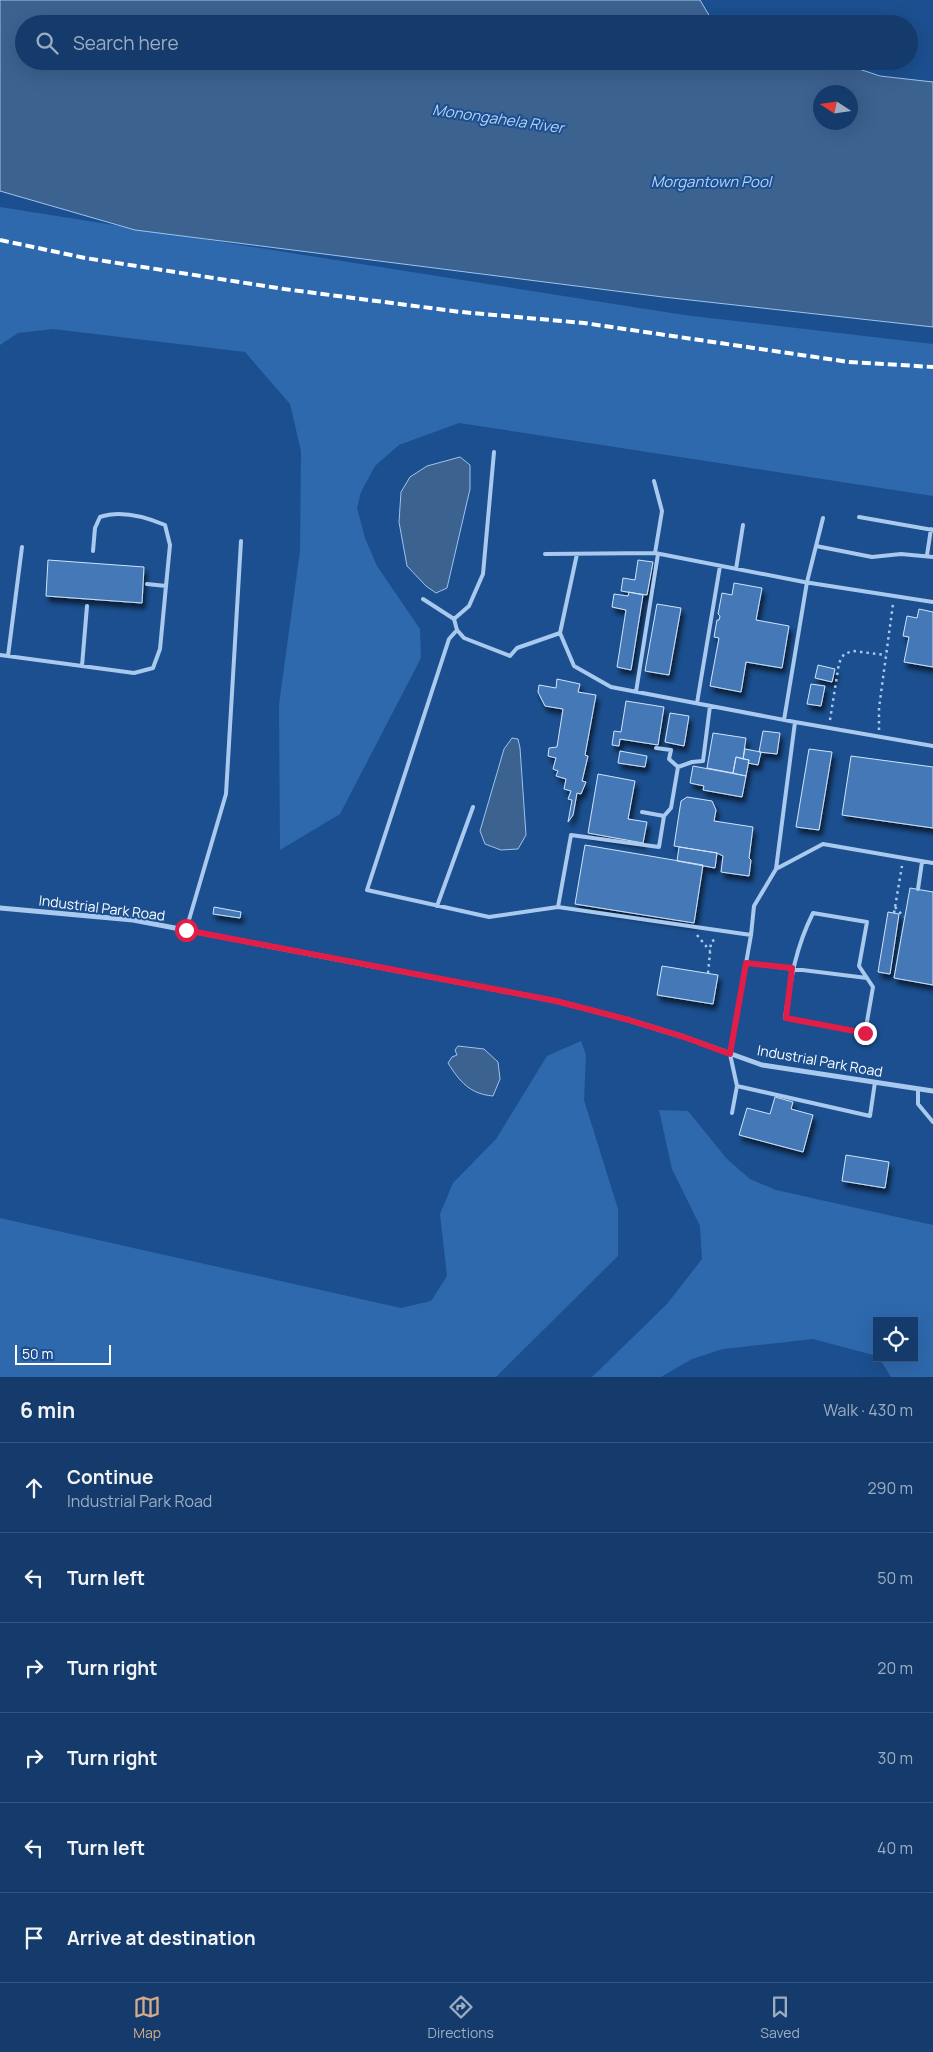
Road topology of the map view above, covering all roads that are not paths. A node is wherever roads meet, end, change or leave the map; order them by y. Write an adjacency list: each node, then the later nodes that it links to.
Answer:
1 (494, 452): 24 (lane)
2 (654, 481): 11 (lane)
3 (859, 516): 6 (lane)
4 (823, 518): 8 (lane)
5 (743, 525): 17 (lane)
6 (932, 530): 14 (lane)
7 (241, 541): 48 (lane)
8 (816, 546): 14 (lane); 18 (lane)
9 (22, 547): 28 (lane)
10 (93, 551): 20 (lane)
11 (656, 553): 13 (lane); 16 (lane); 30 (lane)
12 (545, 554): 13 (lane)
13 (577, 554): 26 (lane)
14 (927, 555): 15 (lane)
15 (933, 556)
16 (720, 566): 17 (lane); 31 (lane)
17 (736, 569): 18 (lane)
18 (807, 582): 22 (lane); 33 (lane)
19 (147, 584): 20 (lane)
20 (166, 586): 29 (lane)
21 (424, 599): 24 (lane)
22 (933, 602)
23 (87, 606): 29 (lane)
24 (454, 619): 25 (lane)
25 (457, 630): 26 (lane); 45 (lane)
26 (560, 634): 30 (lane)
27 (0, 655): 28 (lane)
28 (8, 656): 29 (lane)
29 (82, 666)
30 (636, 692): 31 (lane)
31 (697, 703): 32 (lane)
32 (710, 706): 33 (lane); 37 (lane)
33 (784, 720): 34 (lane)
34 (795, 722): 35 (lane); 43 (lane)
35 (933, 746)
36 (656, 748): 37 (lane)
37 (678, 767): 40 (lane)
38 (473, 807): 45 (lane)
39 (642, 812): 40 (lane)
40 (664, 816): 46 (lane)
41 (922, 862): 42 (lane); 43 (lane); 44 (lane)
42 (933, 864)
43 (776, 869): 49 (lane)
44 (918, 889)
45 (437, 906): 46 (lane)
46 (558, 907): 49 (lane)
47 (0, 908): 48 (street, Industrial Park Road)
48 (186, 930): 53 (street, Industrial Park Road)
49 (751, 935): 50 (lane)
50 (746, 963): 51 (lane); 53 (lane)
51 (792, 968): 52 (lane); 52 (lane); 52 (lane)
52 (867, 978)
53 (730, 1054): 54 (street, Industrial Park Road); 55 (lane)
54 (875, 1082): 55 (lane); 56 (street, Industrial Park Road)
55 (737, 1086): 58 (lane)
56 (918, 1089): 57 (street, Industrial Park Road); 59 (lane)
57 (933, 1091)
58 (732, 1112)
59 (933, 1122)

